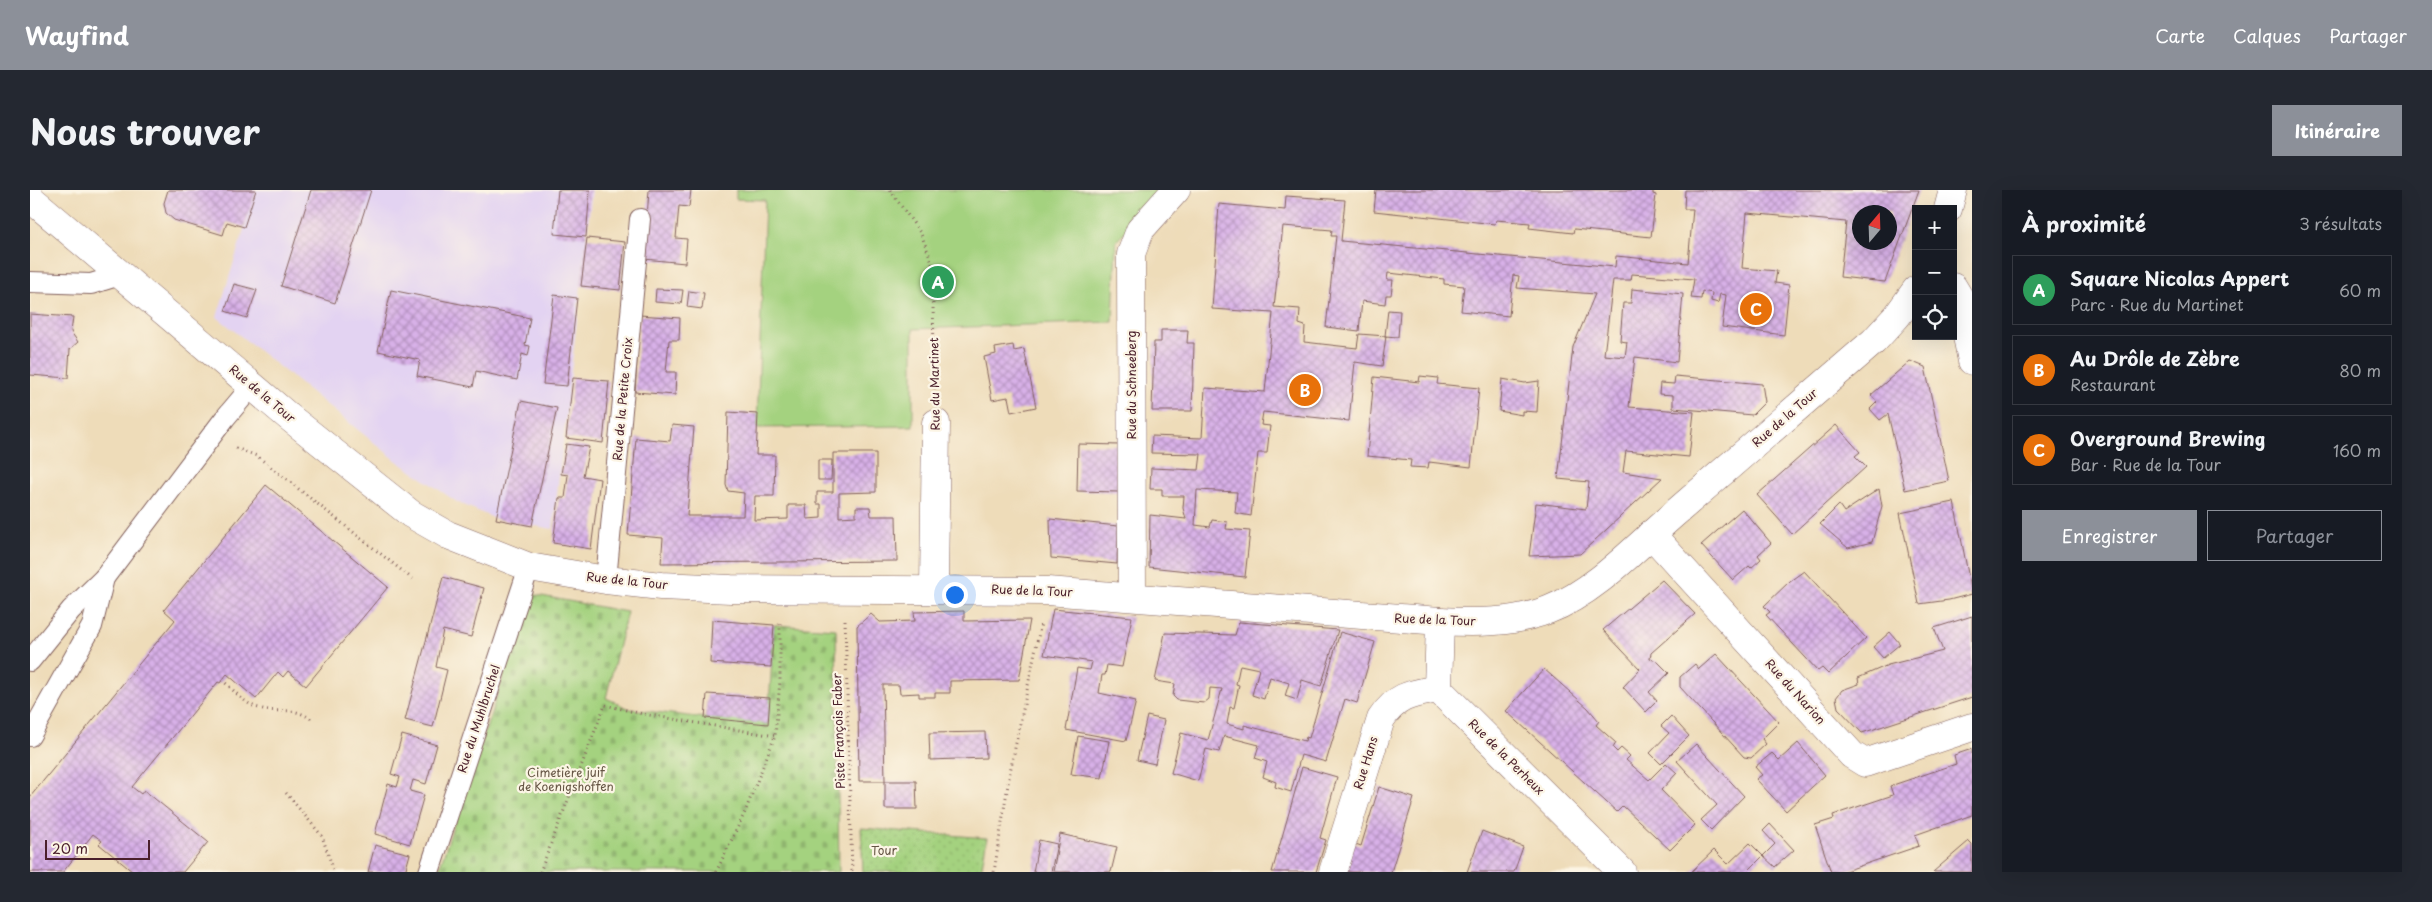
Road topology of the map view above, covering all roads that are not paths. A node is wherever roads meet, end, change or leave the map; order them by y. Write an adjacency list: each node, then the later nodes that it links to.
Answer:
1 (1176, 190): 18 (street, Rue du Schneeberg)
2 (1953, 190): 4 (street)
3 (30, 198): 6 (street, Rue de la Tour)
4 (1949, 205)
5 (640, 219): 16 (lane, Rue de la Petite Croix)
6 (120, 275): 7 (lane); 11 (street, Rue de la Tour)
7 (30, 282)
8 (1957, 294): 10 (street)
9 (1912, 295): 13 (street, Rue de la Tour)
10 (1972, 361)
11 (252, 386): 14 (street, Rue de la Tour); 15 (lane)
12 (936, 422): 17 (street, Rue du Martinet)
13 (1651, 534): 19 (street, Rue de la Tour); 22 (street, Rue du Narion)
14 (529, 567): 16 (street, Rue de la Tour); 24 (lane, Rue du Muhlbruchel)
15 (104, 578): 20 (lane); 23 (lane)
16 (606, 580): 17 (street, Rue de la Tour)
17 (934, 589): 18 (street, Rue de la Tour)
18 (1132, 596): 19 (street, Rue de la Tour)
19 (1440, 622): 21 (street)
20 (30, 661)
21 (1438, 689): 25 (street, Rue Hans); 26 (street, Rue de la Perheux)
22 (1972, 727)
23 (30, 736)
24 (429, 872)
25 (1333, 872)
26 (1622, 872)

